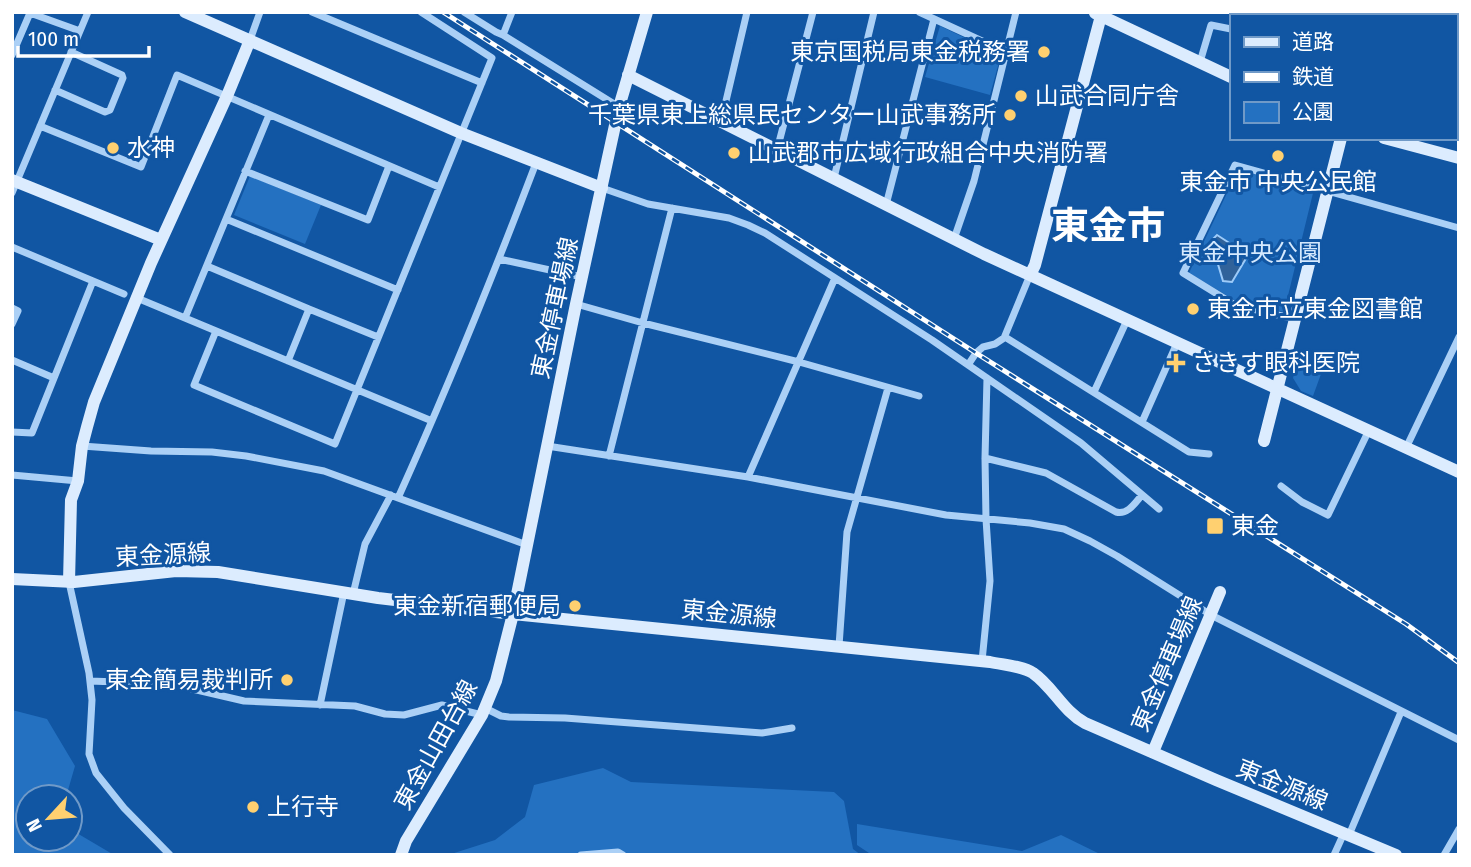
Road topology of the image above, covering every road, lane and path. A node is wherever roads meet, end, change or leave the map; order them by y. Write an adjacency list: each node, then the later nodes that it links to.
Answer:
1 (88, 12): 17 (street)
2 (260, 12): 19 (street)
3 (312, 12): 26 (street)
4 (421, 12): 26 (street)
5 (464, 12): 18 (street)
6 (512, 12): 18 (street)
7 (647, 12): 24 (street, 東金停車場線)
8 (747, 12): 31 (street)
9 (813, 12): 36 (street)
10 (874, 12): 41 (street)
11 (919, 12): 15 (street)
12 (1016, 12): 21 (street)
13 (1099, 13): 23 (street); 55 (street)
14 (193, 14): 19 (street)
15 (934, 19): 21 (street); 46 (street)
16 (1230, 29): 23 (street)
17 (80, 32): 20 (street); 22 (street)
18 (503, 34): 29 (street)
19 (250, 40): 28 (street); 33 (street)
20 (71, 52): 27 (street); 27 (street)
21 (1006, 52): 50 (street)
22 (12, 55)
23 (1200, 62): 25 (street)
24 (628, 75): 29 (street, 東金停車場線); 31 (street)
25 (1230, 77)
26 (482, 83): 33 (street)
27 (55, 90): 32 (street)
28 (228, 96): 30 (street); 32 (street); 51 (street)
29 (619, 107): 44 (street, 東金停車場線)
30 (269, 115): 39 (street); 40 (street)
31 (721, 122): 36 (street)
32 (40, 126): 42 (street)
33 (461, 133): 38 (street); 43 (street)
34 (1341, 140): 45 (street)
35 (1392, 140): 37 (street)
36 (777, 150): 41 (street)
37 (1459, 158)
38 (536, 163): 44 (street); 53 (street)
39 (389, 166): 40 (street); 43 (street)
40 (245, 171): 48 (street)
41 (834, 178): 46 (street)
42 (14, 185): 51 (street)
43 (439, 187): 59 (street)
44 (602, 188): 47 (street); 56 (street, 東金停車場線)
45 (1328, 191): 49 (street); 65 (street); 65 (street)
46 (886, 205): 50 (street)
47 (672, 208): 57 (street); 67 (street)
48 (226, 219): 54 (street); 59 (street)
49 (1459, 228)
50 (954, 239): 55 (street)
51 (161, 240): 60 (street)
52 (12, 247): 58 (street)
53 (499, 259): 56 (street); 85 (street)
54 (207, 265): 63 (street); 64 (street)
55 (1030, 275): 66 (street); 71 (street)
56 (582, 277): 61 (street, 東金停車場線)
57 (835, 278): 76 (street); 77 (street)
58 (93, 281): 60 (street); 78 (street)
59 (398, 290): 70 (street)
60 (131, 296): 64 (street); 90 (street)
61 (576, 304): 67 (street); 91 (street, 東金停車場線)
62 (12, 309): 68 (street)
63 (309, 309): 70 (street); 75 (street)
64 (185, 318): 69 (street)
65 (1295, 319): 82 (street)
66 (1127, 320): 73 (street); 83 (street)
67 (643, 323): 76 (street); 94 (street)
68 (12, 324)
69 (216, 331): 75 (street); 81 (street)
70 (379, 337): 81 (street)
71 (1005, 337): 77 (street); 83 (street)
72 (1459, 337): 92 (street)
73 (1177, 343): 82 (street); 86 (street)
74 (12, 360): 78 (street)
75 (288, 361): 81 (street)
76 (799, 362): 80 (street); 98 (street)
77 (968, 365): 79 (street)
78 (54, 378): 88 (street)
79 (987, 378): 95 (street); 101 (street)
80 (888, 388): 84 (street); 103 (street)
81 (357, 389): 85 (street)
82 (1277, 389): 87 (street); 89 (street)
83 (1094, 392): 86 (street)
84 (919, 396)
85 (432, 421): 102 (street)
86 (1142, 422): 93 (street)
87 (1369, 430): 92 (street); 100 (street)
88 (12, 432)
89 (1264, 441)
90 (82, 446): 99 (street); 102 (street)
91 (547, 446): 94 (street); 106 (street, 東金停車場線)
92 (1406, 448): 96 (street)
93 (1209, 454)
94 (609, 456): 98 (street)
95 (985, 457): 101 (street); 105 (street)
96 (1459, 472)
97 (12, 475): 99 (street)
98 (748, 477): 103 (street)
99 (78, 481): 108 (street)
100 (1281, 486)
101 (1142, 495): 104 (street)
102 (395, 496): 106 (street); 110 (street)
103 (855, 498): 105 (street); 113 (street)
104 (1159, 509)
105 (986, 519): 112 (street); 114 (street)
106 (527, 545): 111 (street, 東金停車場線)
107 (12, 579): 108 (street, 東金源線)
108 (69, 582): 110 (street, 東金源線); 115 (street)
109 (1220, 592): 112 (street, 東金停車場線)
110 (349, 593): 111 (street, 東金源線); 116 (street)
111 (513, 614): 113 (street, 東金源線); 117 (street, 東金山田台線)
112 (1211, 615): 118 (street); 121 (street, 東金停車場線)
113 (839, 646): 114 (street, 東金源線)
114 (982, 661): 121 (street, 東金源線)
115 (90, 681): 116 (street); 124 (street)
116 (320, 705): 117 (street)
117 (484, 712): 119 (street); 125 (street, 東金山田台線)
118 (1401, 712): 120 (street); 123 (street)
119 (792, 728)
120 (1459, 740)
121 (1153, 752): 123 (street, 東金源線)
122 (1459, 829): 130 (street)
123 (1347, 834): 128 (street); 129 (street, 東金源線)
124 (170, 855)
125 (401, 855)
126 (581, 855): 127 (street)
127 (623, 855)
128 (1334, 855)
129 (1396, 855)
130 (1444, 855)

